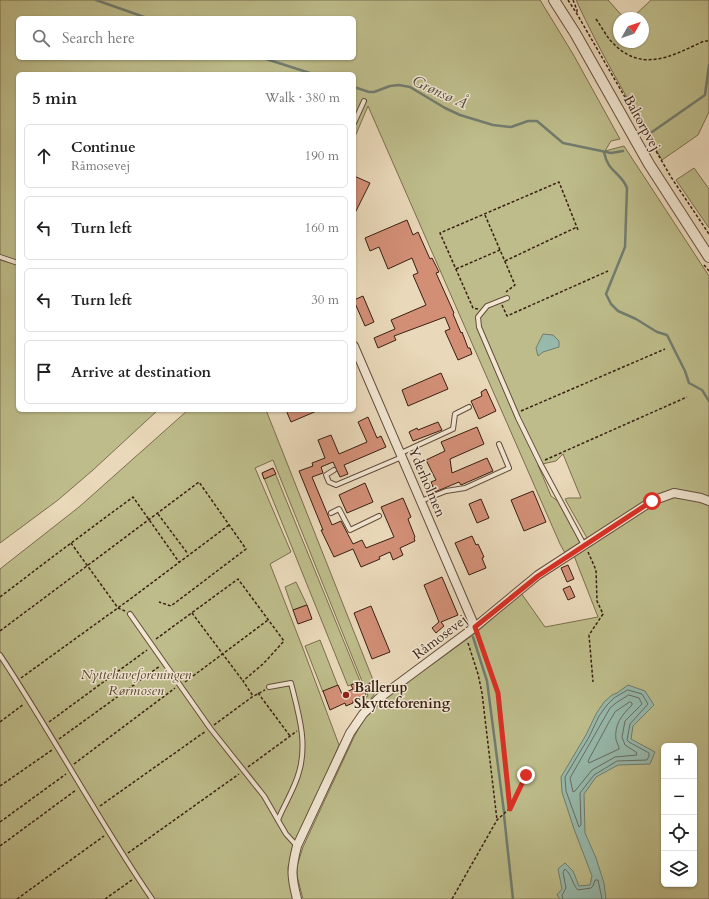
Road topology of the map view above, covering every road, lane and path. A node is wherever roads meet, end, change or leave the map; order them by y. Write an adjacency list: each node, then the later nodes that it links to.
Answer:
1 (554, 0): 12 (street, Baltorpvej)
2 (568, 0): 4 (path)
3 (573, 0): 4 (path)
4 (577, 14): 10 (path)
5 (596, 19): 6 (path)
6 (709, 41)
7 (364, 102): 8 (lane)
8 (356, 119)
9 (485, 214): 11 (path); 14 (path); 16 (path)
10 (709, 234)
11 (500, 250): 14 (path); 16 (path)
12 (709, 256)
13 (0, 257): 15 (lane)
14 (505, 261): 19 (path)
15 (16, 262)
16 (456, 269): 20 (path)
17 (608, 271): 19 (path)
18 (507, 298): 19 (lane)
19 (500, 301): 20 (lane)
20 (484, 310): 25 (lane)
21 (665, 350): 25 (path)
22 (356, 351): 27 (street, Yderholmen)
23 (687, 397): 28 (path)
24 (469, 407): 27 (lane)
25 (516, 413): 28 (lane)
26 (499, 444): 30 (lane)
27 (401, 455): 29 (lane); 30 (street, Yderholmen)
28 (540, 462): 38 (lane)
29 (334, 470)
30 (421, 501): 48 (street, Yderholmen)
31 (709, 501): 38 (street, Råmosevej)
32 (331, 513): 34 (lane)
33 (158, 514): 35 (path); 36 (path); 39 (path)
34 (379, 516)
35 (150, 520): 37 (path); 40 (path); 41 (path)
36 (229, 525): 39 (path); 43 (path)
37 (71, 543): 41 (path); 42 (path)
38 (584, 545): 48 (street, Råmosevej); 57 (path)
39 (188, 555): 40 (path)
40 (179, 562): 44 (path)
41 (88, 566): 44 (path); 49 (path)
42 (0, 597)
43 (160, 602)
44 (118, 608): 46 (path); 55 (path)
45 (192, 613): 47 (path); 51 (path); 52 (path)
46 (130, 614): 51 (lane)
47 (268, 620): 52 (path); 56 (path)
48 (475, 627): 75 (path); 82 (street, Råmosevej)
49 (0, 631)
50 (467, 641): 78 (path)
51 (152, 644): 54 (lane); 64 (path)
52 (223, 654): 56 (path); 58 (path)
53 (0, 655): 55 (lane)
54 (165, 663): 58 (lane); 68 (path)
55 (17, 681): 62 (lane)
56 (243, 681): 61 (path)
57 (593, 682)
58 (180, 685): 65 (lane); 70 (path)
59 (269, 687): 60 (path); 66 (lane)
60 (258, 693): 61 (path); 67 (path)
61 (253, 696): 65 (path)
62 (29, 701): 63 (path); 64 (lane)
63 (0, 722)
64 (44, 725): 68 (lane)
65 (210, 728): 71 (lane); 76 (path)
66 (302, 728): 67 (path); 77 (lane)
67 (290, 736): 71 (path)
68 (54, 742): 69 (lane)
69 (56, 746): 70 (lane); 73 (path)
70 (70, 769): 74 (lane); 79 (path)
71 (243, 770): 77 (lane); 83 (path)
72 (526, 775): 75 (path)
73 (0, 786)
74 (81, 787): 76 (lane); 81 (path)
75 (510, 809): 78 (path)
76 (95, 810): 80 (lane)
77 (278, 820): 82 (lane)
78 (497, 820): 89 (path)
79 (0, 822)
80 (109, 833): 83 (lane); 85 (path)
81 (0, 846)
82 (297, 846): 88 (street, Råmosevej)
83 (123, 856): 84 (lane)
84 (136, 876): 86 (path); 87 (lane)
85 (17, 899)
86 (105, 899)
87 (152, 899)
88 (297, 899)
89 (452, 899)

